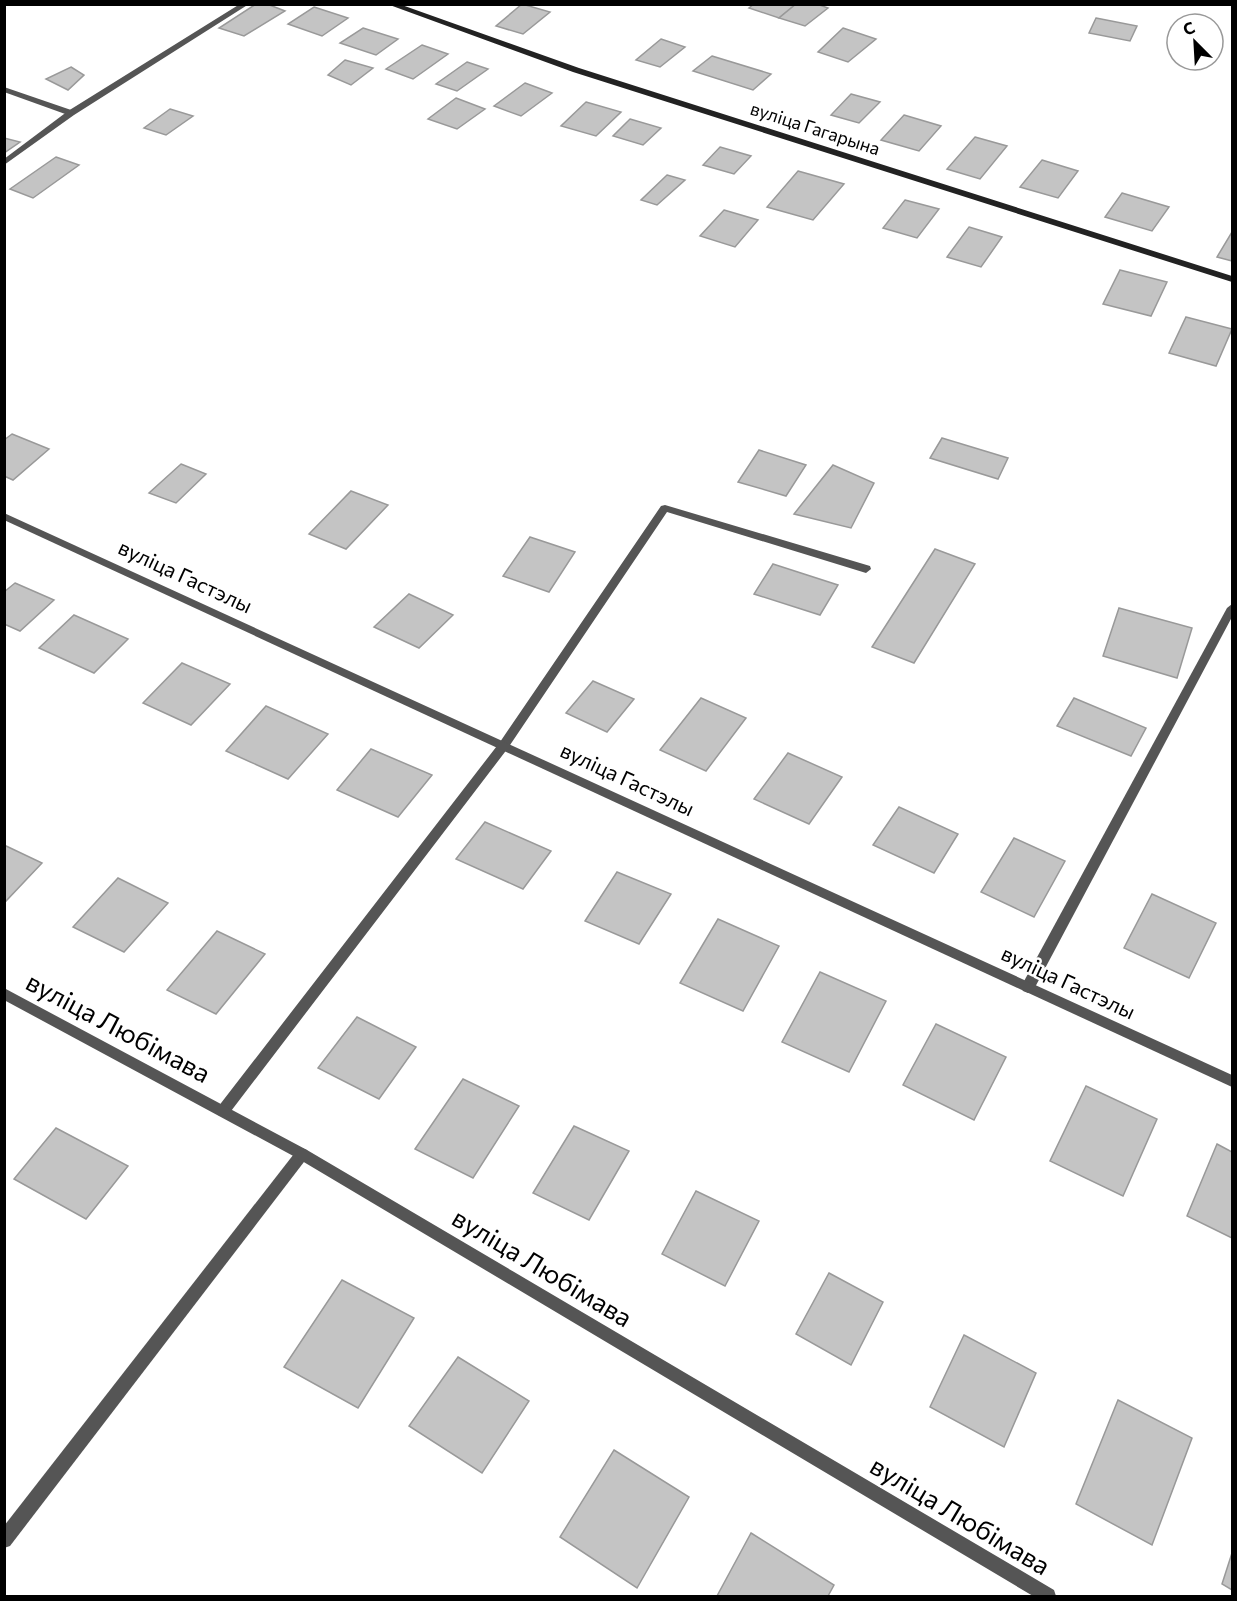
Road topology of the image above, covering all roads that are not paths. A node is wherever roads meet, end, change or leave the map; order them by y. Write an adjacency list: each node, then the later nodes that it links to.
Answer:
1 (246, 4): 4 (street)
2 (390, 4): 6 (street, вуліца Гагарына)
3 (4, 89): 4 (street)
4 (71, 113): 5 (street)
5 (4, 163)
6 (1233, 279)
7 (4, 516): 10 (street, вуліца Гастэлы)
8 (866, 569): 10 (street)
9 (1233, 608): 11 (street)
10 (504, 746): 11 (street, вуліца Гастэлы); 14 (street)
11 (1028, 987): 13 (street, вуліца Гастэлы)
12 (4, 993): 14 (street, вуліца Любімава)
13 (1233, 1081)
14 (223, 1112): 15 (street, вуліца Любімава)
15 (302, 1154): 16 (street); 17 (street, вуліца Любімава)
16 (4, 1540)
17 (1047, 1596)

